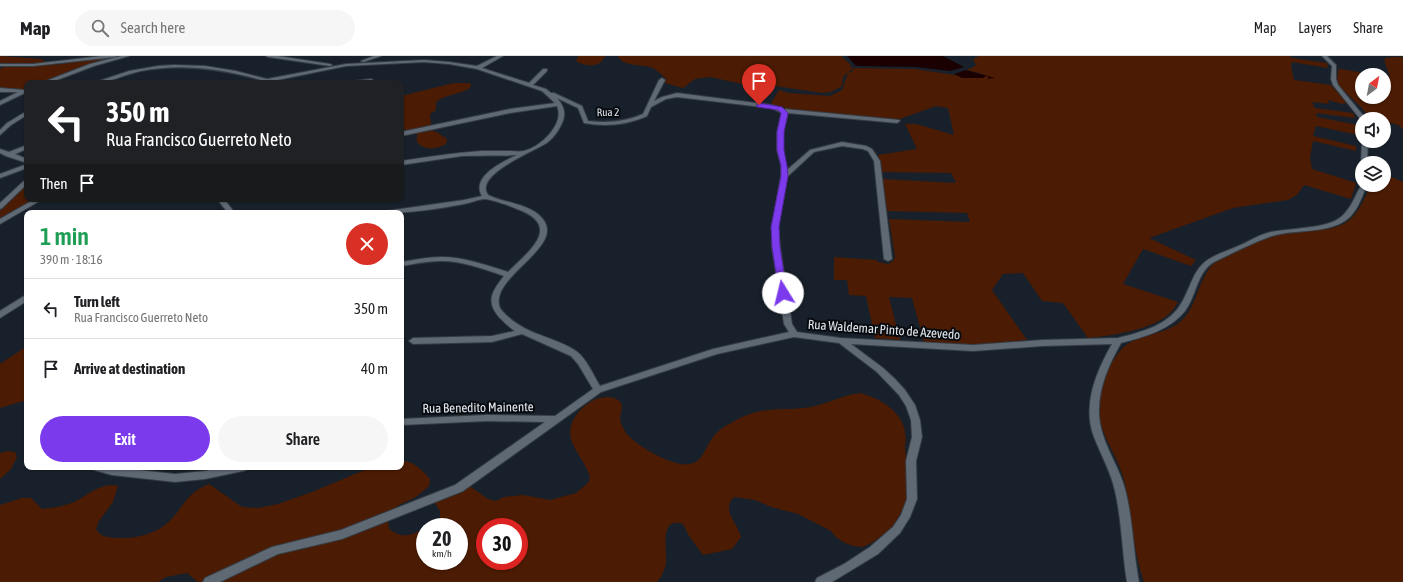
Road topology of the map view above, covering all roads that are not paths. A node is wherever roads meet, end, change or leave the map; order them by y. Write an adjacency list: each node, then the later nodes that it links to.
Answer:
1 (115, 56): 9 (street)
2 (127, 56): 13 (street)
3 (268, 56): 10 (street)
4 (380, 56): 10 (street)
5 (434, 56): 8 (street)
6 (501, 56): 11 (street)
7 (1324, 56): 26 (street)
8 (424, 61): 10 (street); 11 (street)
9 (0, 65)
10 (346, 65): 15 (street)
11 (478, 68): 17 (street)
12 (545, 70): 17 (street)
13 (52, 80)
14 (106, 80): 15 (street)
15 (266, 80)
16 (662, 80): 24 (street, Rua 2)
17 (530, 85): 19 (street)
18 (0, 90): 20 (street)
19 (544, 90): 23 (street); 24 (street, Rua 2)
20 (24, 91)
21 (24, 92): 22 (street)
22 (0, 103)
23 (559, 104): 30 (street); 33 (street)
24 (649, 106): 25 (street)
25 (783, 111): 28 (street); 39 (street)
26 (1358, 112)
27 (24, 115): 29 (street)
28 (897, 122)
29 (0, 133)
30 (404, 133)
31 (24, 147): 34 (street)
32 (0, 151): 34 (street)
33 (524, 153): 36 (street); 42 (street)
34 (8, 155): 35 (street)
35 (24, 160)
36 (404, 163)
37 (24, 167): 38 (street)
38 (0, 176)
39 (784, 176): 49 (street); 55 (street)
40 (24, 184): 45 (street)
41 (1361, 192): 58 (street, Rua Waldemar Pinto de Azevedo)
42 (486, 197): 47 (street); 51 (street)
43 (35, 202): 48 (street)
44 (223, 202): 46 (street)
45 (0, 207)
46 (229, 210)
47 (404, 210)
48 (0, 222)
49 (888, 259)
50 (404, 264): 51 (street)
51 (508, 275): 54 (street)
52 (24, 300): 53 (street)
53 (0, 315)
54 (520, 332): 56 (street); 59 (street)
55 (794, 334): 57 (street, Rua Waldemar Pinto de Azevedo); 59 (street, Rua Waldemar Pinto de Azevedo)
56 (413, 341)
57 (841, 341): 58 (street, Rua Waldemar Pinto de Azevedo); 66 (street)
58 (1118, 341): 64 (street)
59 (598, 390): 60 (street, Rua Waldemar Pinto de Azevedo)
60 (556, 419): 61 (street, Rua Benedito Mainente); 65 (street, Rua Waldemar Pinto de Azevedo)
61 (404, 422)
62 (108, 470): 63 (street)
63 (229, 470)
64 (1131, 581)
65 (209, 582)
66 (821, 582)

